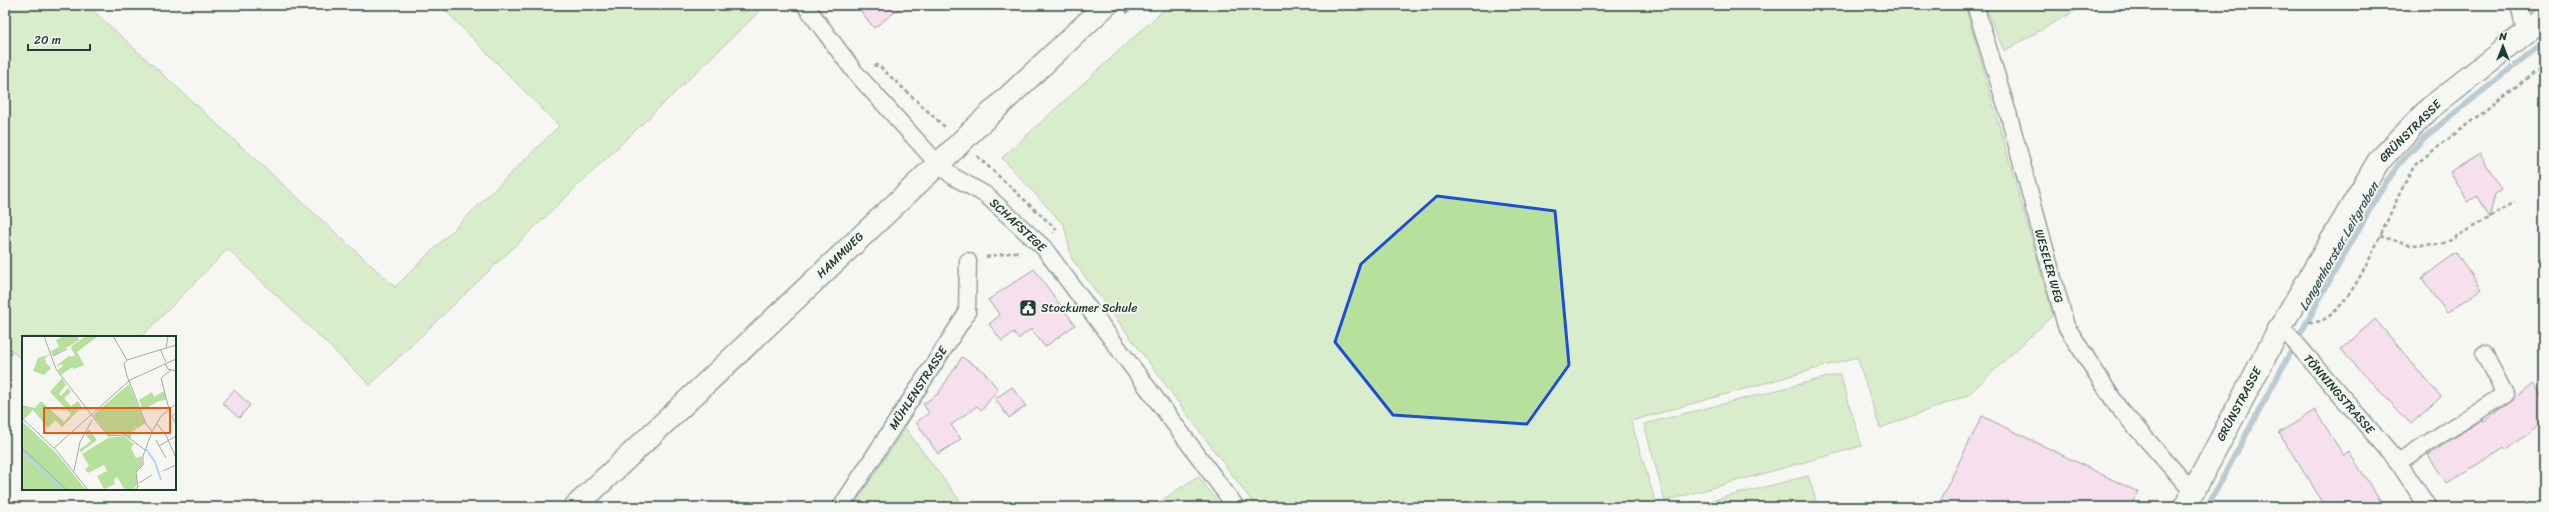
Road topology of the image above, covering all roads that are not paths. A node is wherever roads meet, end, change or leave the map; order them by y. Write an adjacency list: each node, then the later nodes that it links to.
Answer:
1 (805, 5): 7 (street, SCHAFSTEGE)
2 (1106, 5): 7 (main road, HAMMWEG, bridge)
3 (1975, 5): 12 (street, WESELER WEG)
4 (2519, 5): 6 (street)
5 (2544, 18): 6 (main road, GRÜNSTRASSE)
6 (2525, 31): 9 (main road, GRÜNSTRASSE)
7 (937, 163): 13 (main road, HAMMWEG); 15 (street, SCHAFSTEGE)
8 (968, 261): 14 (street, MÜHLENSTRASSE)
9 (2281, 326): 11 (street, TÖNNINGSTRASSE); 12 (main road, GRÜNSTRASSE)
10 (2484, 354): 11 (street)
11 (2398, 462): 16 (street, TÖNNINGSTRASSE)
12 (2188, 499)
13 (575, 507)
14 (841, 507)
15 (1236, 507)
16 (2428, 507)

